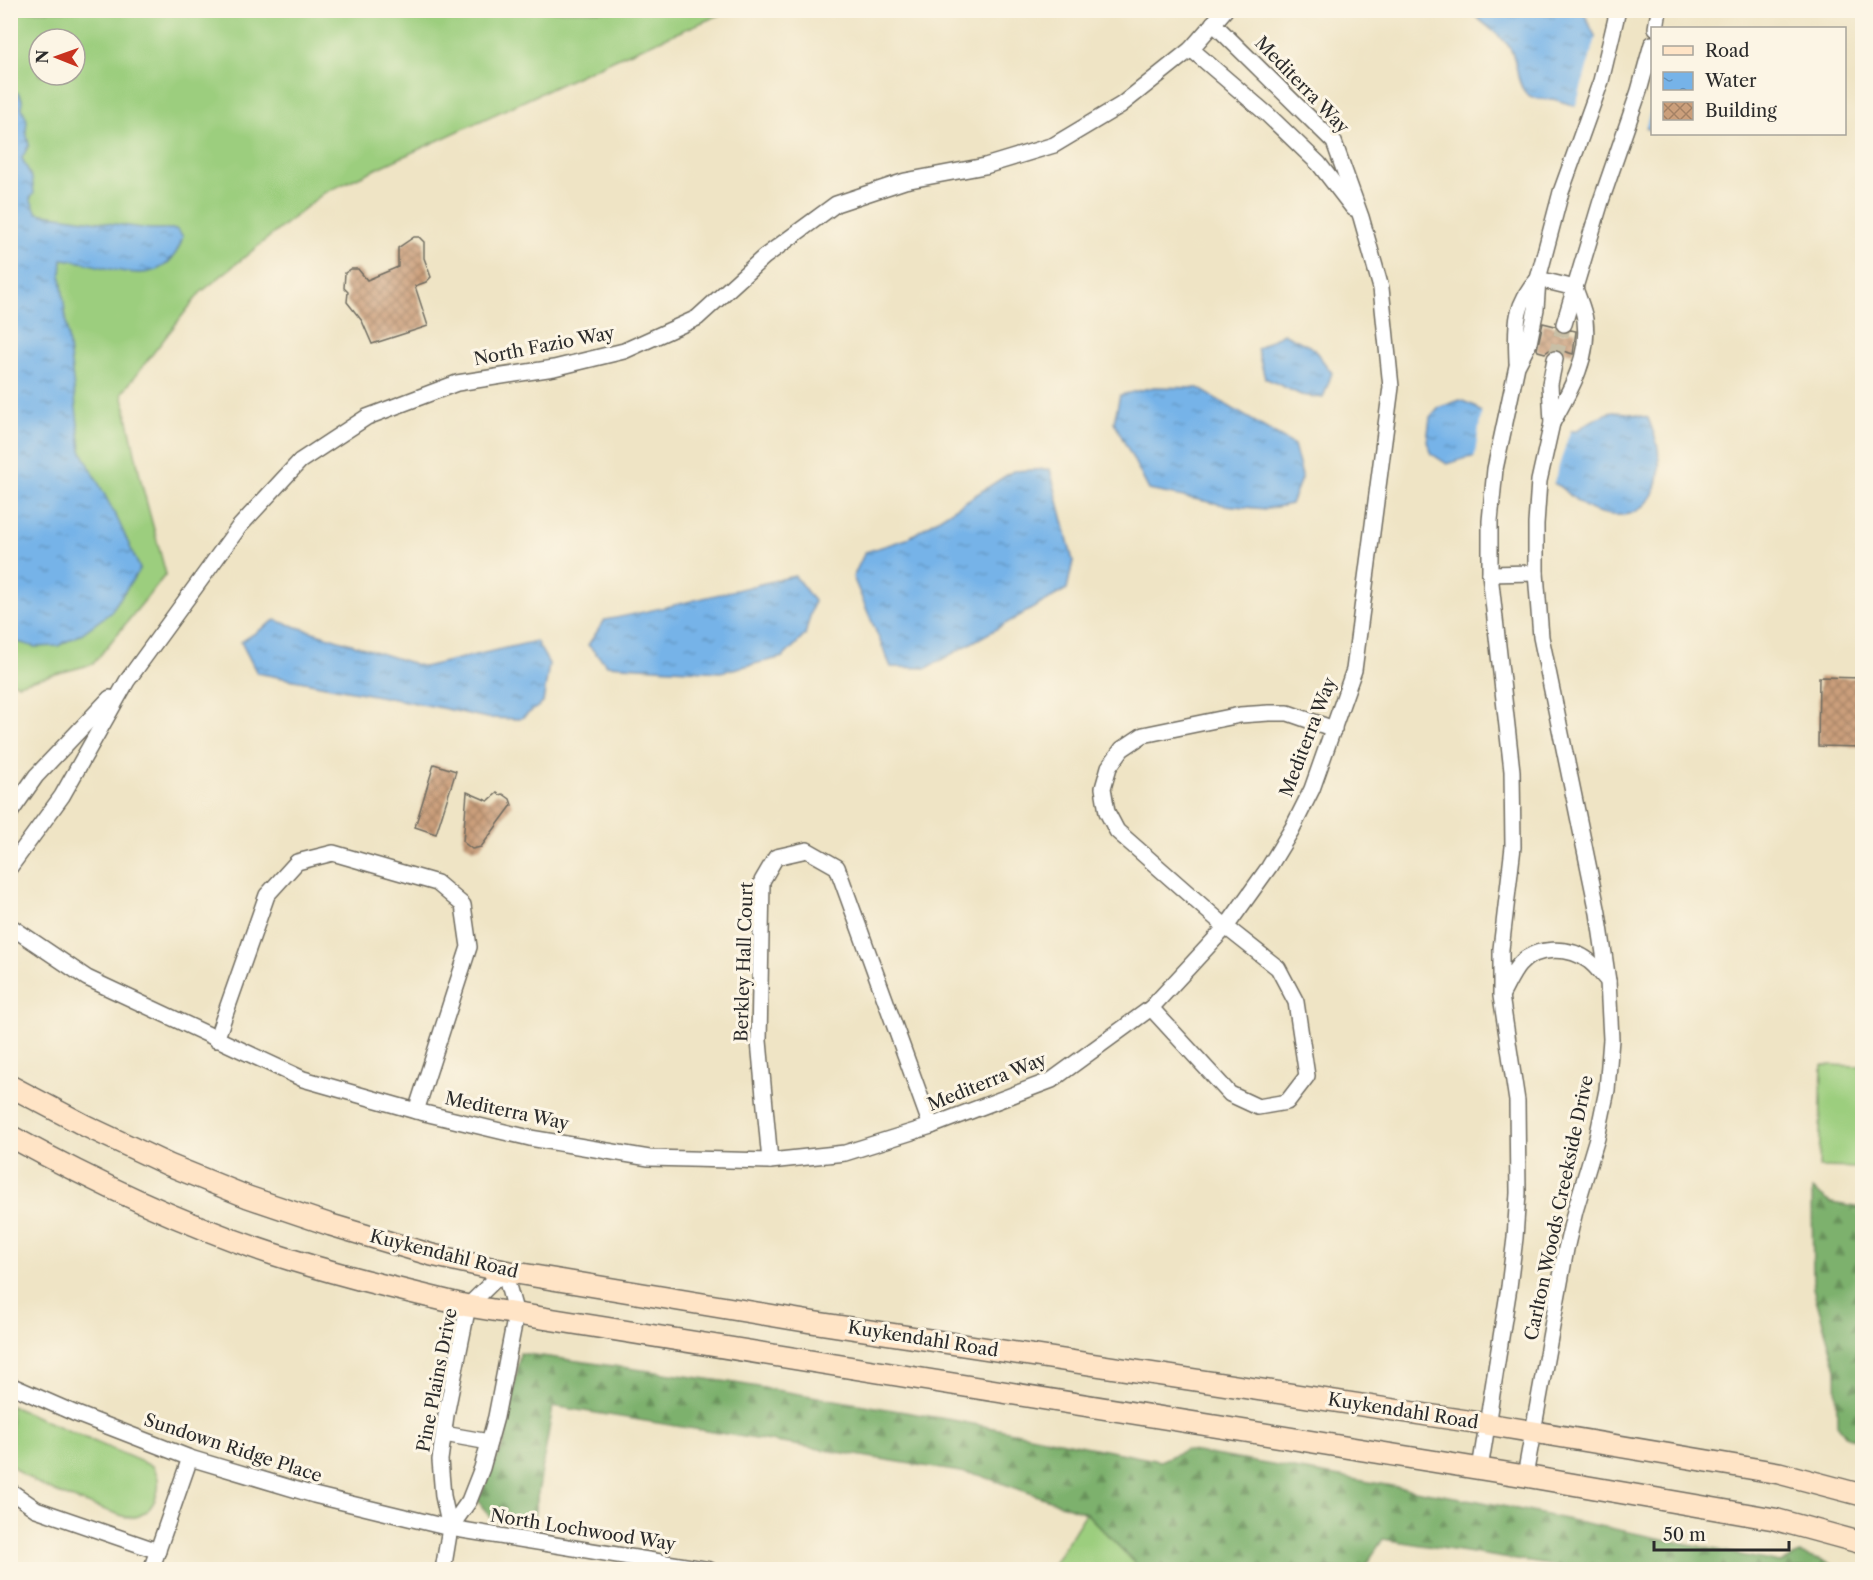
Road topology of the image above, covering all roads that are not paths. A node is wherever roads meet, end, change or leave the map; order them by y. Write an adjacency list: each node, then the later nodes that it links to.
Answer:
1 (1225, 10): 4 (street, North Fazio Way)
2 (1618, 10): 9 (street, Carlton Woods Creekside Drive)
3 (1659, 10): 5 (street)
4 (1215, 17): 6 (street, North Fazio Way); 8 (street, Mediterra Way)
5 (1656, 27)
6 (1191, 49): 8 (street, Mediterra Way); 16 (street, North Fazio Way)
7 (1651, 50): 10 (street)
8 (1361, 217): 17 (street, Mediterra Way)
9 (1538, 279): 10 (street); 15 (street, Carlton Woods Creekside Drive)
10 (1575, 288): 11 (street); 13 (street, Carlton Woods Creekside Drive)
11 (1564, 324)
12 (1556, 358): 13 (street, Carlton Woods Creekside Drive)
13 (1552, 423): 14 (street, Carlton Woods Creekside Drive)
14 (1536, 573): 15 (street); 22 (street, Carlton Woods Creekside Drive)
15 (1490, 574): 23 (street, Carlton Woods Creekside Drive)
16 (127, 681): 18 (street, North Fazio Way); 19 (street, North Fazio Way)
17 (1334, 729): 21 (street, Mediterra Way); 21 (street)
18 (10, 813)
19 (10, 867)
20 (10, 926): 25 (street, Mediterra Way)
21 (1226, 927): 24 (street, Mediterra Way); 24 (street)
22 (1608, 981): 23 (street); 36 (street, Carlton Woods Creekside Drive)
23 (1501, 996): 35 (street, Carlton Woods Creekside Drive)
24 (1151, 1008): 28 (street, Mediterra Way)
25 (216, 1040): 27 (street, Mediterra Way); 27 (street)
26 (10, 1086): 31 (main road, Kuykendahl Road)
27 (416, 1111): 30 (street, Mediterra Way)
28 (931, 1126): 30 (street, Mediterra Way); 30 (street, Berkley Hall Court)
29 (10, 1136): 32 (main road)
30 (770, 1161)
31 (504, 1271): 32 (street, Pine Plains Drive); 33 (street, Pine Plains Drive); 35 (main road, Kuykendahl Road)
32 (468, 1306): 33 (main road); 37 (street, Pine Plains Drive)
33 (516, 1314): 38 (street, Pine Plains Drive); 40 (main road)
34 (10, 1385): 39 (street, Sundown Ridge Place)
35 (1487, 1424): 36 (main road, Kuykendahl Road); 40 (street, Carlton Woods Creekside Drive)
36 (1533, 1432): 41 (street, Carlton Woods Creekside Drive); 43 (main road, Kuykendahl Road)
37 (444, 1434): 38 (street); 44 (street, Pine Plains Drive)
38 (489, 1442): 44 (street, Pine Plains Drive)
39 (190, 1458): 44 (street, Sundown Ridge Place); 46 (street)
40 (1480, 1469): 41 (main road)
41 (1526, 1476): 45 (main road)
42 (10, 1491): 46 (street)
43 (1863, 1495)
44 (450, 1528): 47 (street, North Lochwood Way); 49 (street, Pine Plains Drive)
45 (1863, 1543)
46 (158, 1551): 48 (street)
47 (634, 1564): 50 (street, North Lochwood Way)
48 (151, 1569)
49 (443, 1569)
50 (710, 1569)

